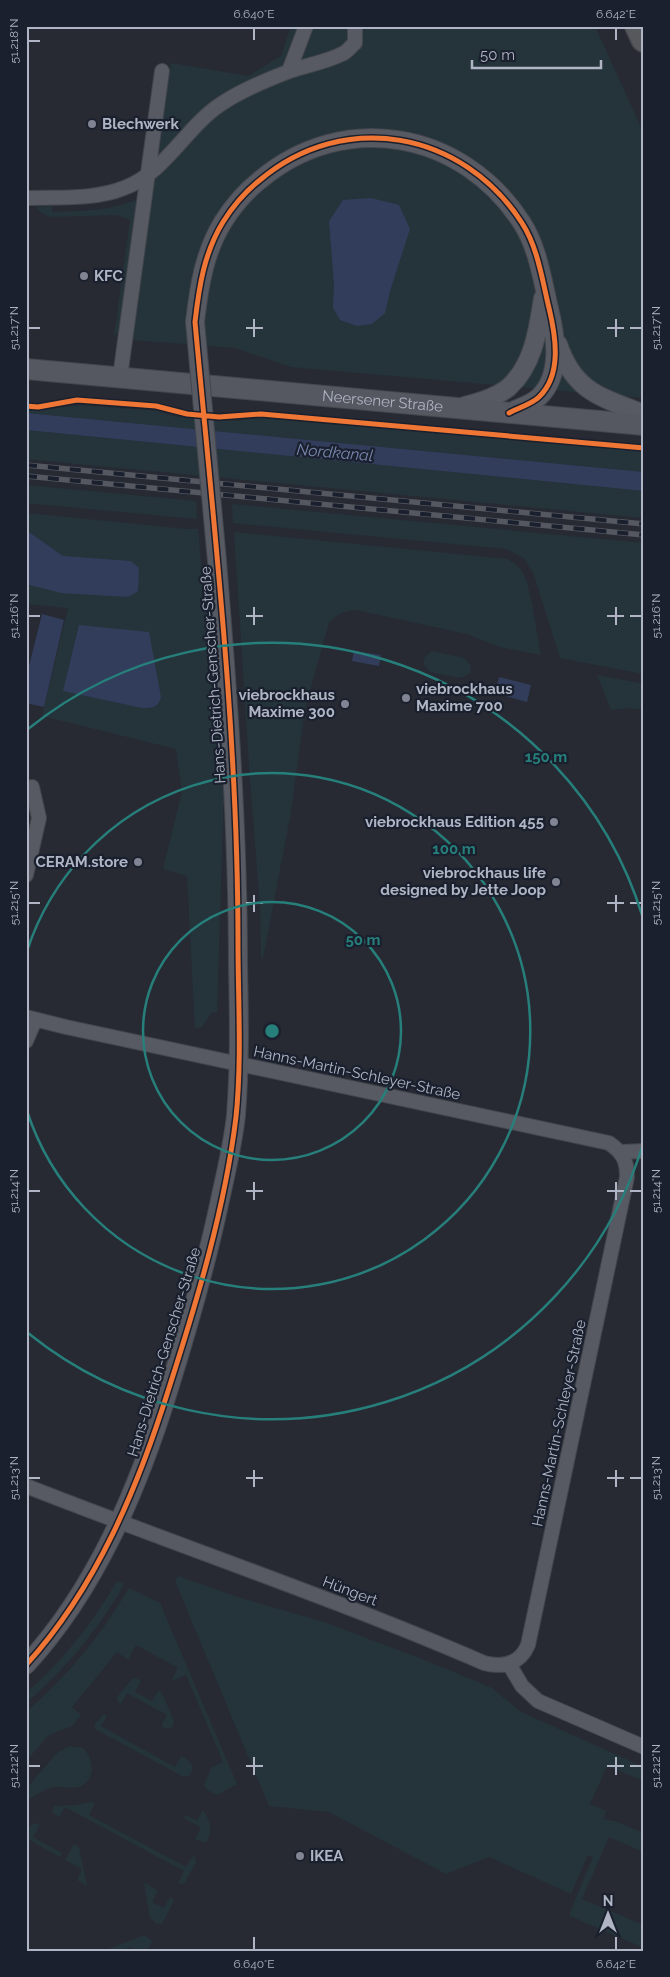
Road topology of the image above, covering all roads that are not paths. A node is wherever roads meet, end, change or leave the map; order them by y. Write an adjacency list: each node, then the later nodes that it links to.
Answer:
1 (306, 26): 6 (street)
2 (355, 26): 6 (street)
3 (638, 26): 4 (highway)
4 (644, 39)
5 (162, 70): 7 (street)
6 (289, 71): 7 (street)
7 (147, 175): 8 (street); 12 (street)
8 (26, 198)
9 (544, 290): 10 (street, Hans-Dietrich-Genscher-Straße); 13 (street, Hans-Dietrich-Genscher-Straße); 21 (street, Hans-Dietrich-Genscher-Straße, bridge)
10 (556, 336): 14 (street, Hans-Dietrich-Genscher-Straße); 15 (street)
11 (26, 369): 12 (main road, Neersener Straße)
12 (120, 377): 13 (main road, Neersener Straße)
13 (460, 408): 14 (main road, Neersener Straße)
14 (509, 413): 16 (main road, Neersener Straße)
15 (644, 414)
16 (644, 425)
17 (32, 787): 18 (street)
18 (26, 874)
19 (30, 1018): 20 (street); 21 (street, Hanns-Martin-Schleyer-Straße)
20 (26, 1041)
21 (239, 1064): 23 (street, Hanns-Martin-Schleyer-Straße); 25 (street, Hans-Dietrich-Genscher-Straße)
22 (644, 1151): 23 (street, Hanns-Martin-Schleyer-Straße)
23 (621, 1152): 26 (street, Hanns-Martin-Schleyer-Straße)
24 (26, 1486): 25 (street, Hüngert)
25 (118, 1522): 26 (street, Hüngert); 27 (street, Hans-Dietrich-Genscher-Straße)
26 (509, 1664): 28 (street)
27 (26, 1665)
28 (644, 1747)

